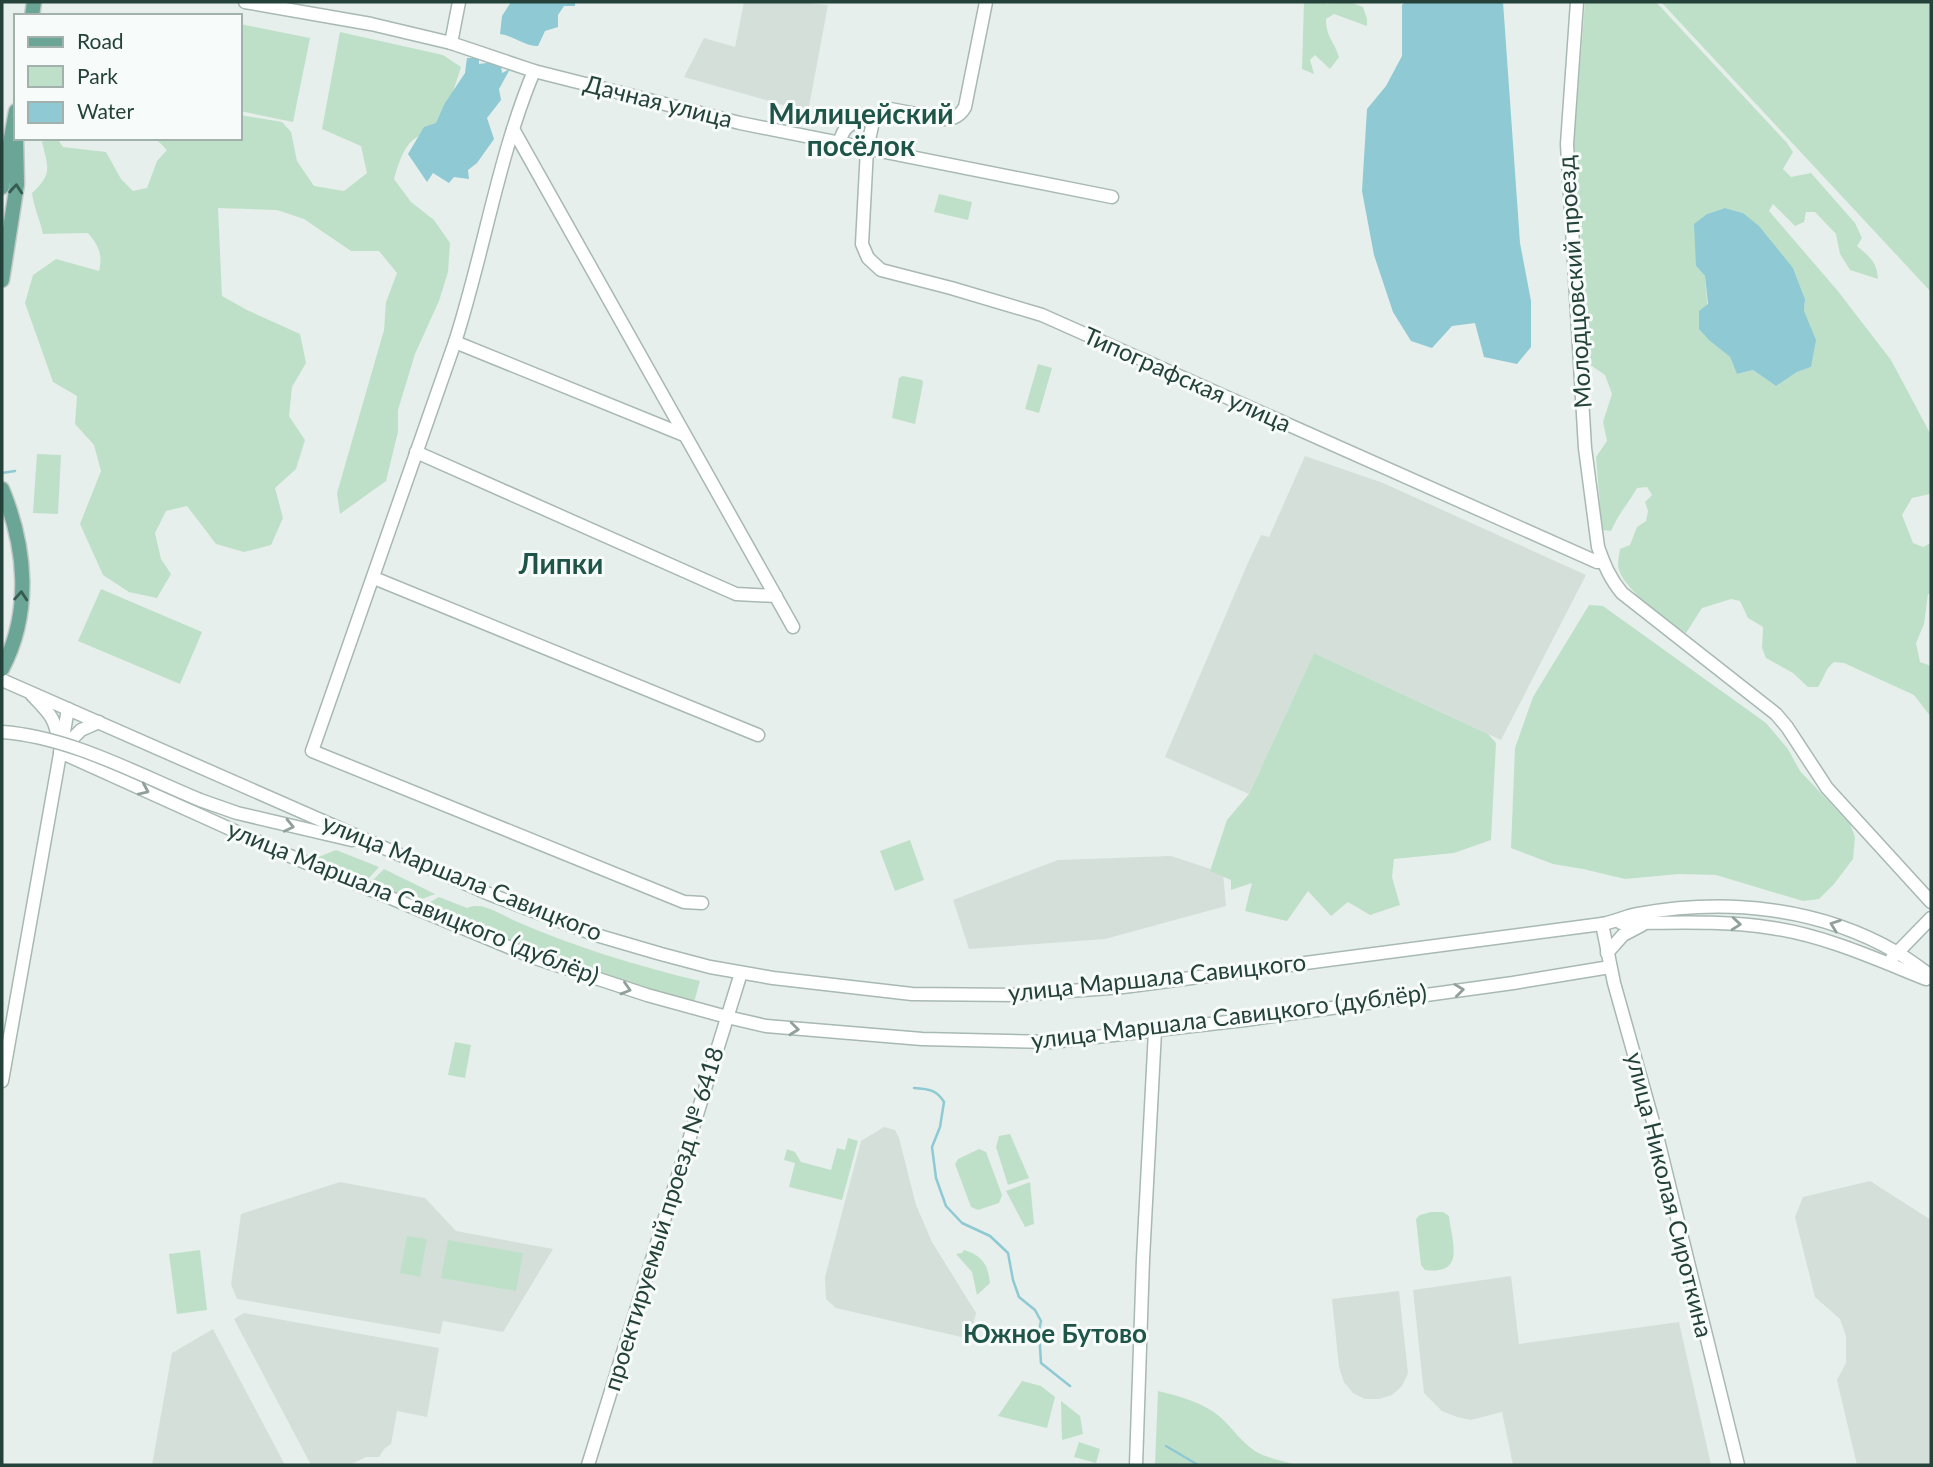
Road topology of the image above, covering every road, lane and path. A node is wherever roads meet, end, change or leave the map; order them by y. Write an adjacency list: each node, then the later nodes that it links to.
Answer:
1 (245, 2): 5 (street, Дачная улица)
2 (459, 2): 5 (street)
3 (986, 2): 7 (street)
4 (1577, 2): 20 (street, Молодцовский проезд)
5 (451, 43): 6 (street, Дачная улица)
6 (534, 71): 9 (street); 11 (street, Дачная улица)
7 (874, 117): 11 (street); 12 (street, Типографская улица)
8 (14, 120): 13 (main road)
9 (513, 129): 16 (street); 17 (street)
10 (16, 140): 15 (main road, one-way to 10)
11 (840, 142): 12 (street, Дачная улица)
12 (867, 149): 14 (street, Дачная улица); 20 (street, Типографская улица)
13 (2, 187)
14 (1112, 197)
15 (2, 281)
16 (455, 342): 17 (street); 18 (street)
17 (684, 435): 22 (street)
18 (416, 452): 21 (street); 22 (street)
19 (2, 489): 24 (main road, one-way to 19)
20 (1603, 562): 33 (street, Молодцовский проезд)
21 (374, 578): 30 (street); 34 (street)
22 (776, 596): 23 (street)
23 (793, 628)
24 (2, 669)
25 (2, 680): 26 (street, улица Маршала Савицкого)
26 (30, 692): 27 (street, улица Маршала Савицкого); 31 (street)
27 (68, 709): 28 (street, улица Маршала Савицкого); 31 (street)
28 (99, 722): 31 (street); 32 (street, улица Маршала Савицкого)
29 (2, 732): 32 (street, one-way to 32, bridge)
30 (758, 734)
31 (60, 752): 44 (street, улица Маршала Савицкого (дублёр), one-way to 44); 46 (street)
32 (381, 846): 42 (street, улица Маршала Савицкого)
33 (1931, 902)
34 (702, 903)
35 (1931, 918): 38 (street)
36 (1648, 923): 37 (street); 39 (street); 40 (street, one-way to 40)
37 (1604, 924): 38 (street, улица Маршала Савицкого, one-way to 37); 39 (street, улица Николая Сироткина); 42 (street, улица Маршала Савицкого)
38 (1897, 952): 40 (street); 43 (street, улица Маршала Савицкого)
39 (1607, 953): 41 (street, улица Николая Сироткина)
40 (1886, 964): 43 (street)
41 (1610, 967): 45 (street, улица Маршала Савицкого (дублёр), one-way to 41); 49 (street, улица Николая Сироткина)
42 (741, 973): 44 (street, проектируемый проезд № 6418)
43 (1931, 979)
44 (727, 1017): 45 (street, улица Маршала Савицкого (дублёр), one-way to 45); 47 (street, проектируемый проезд № 6418)
45 (1155, 1031): 48 (street)
46 (2, 1081)
47 (588, 1465)
48 (1136, 1465)
49 (1738, 1465)

